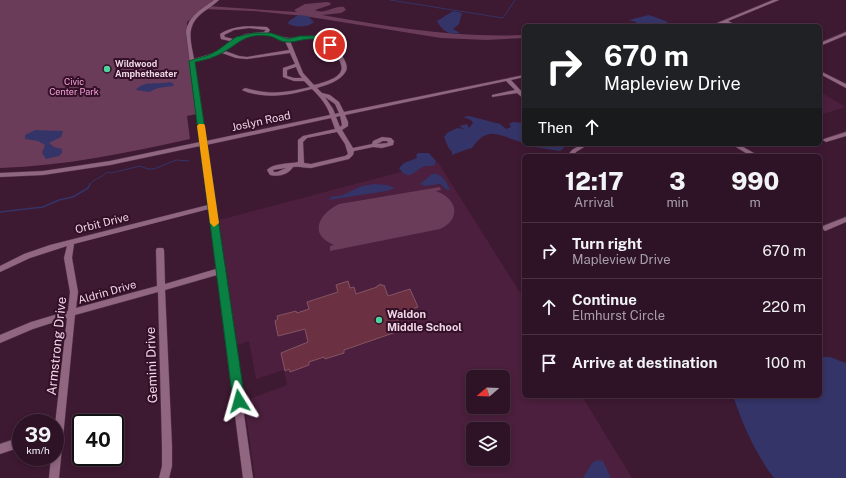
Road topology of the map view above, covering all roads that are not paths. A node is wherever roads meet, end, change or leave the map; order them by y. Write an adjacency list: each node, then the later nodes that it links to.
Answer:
1 (217, 0): 13 (street)
2 (777, 0): 3 (street)
3 (724, 21): 4 (street); 5 (street)
4 (717, 24)
5 (731, 24)
6 (846, 33): 10 (street)
7 (265, 34): 8 (street); 9 (street); 9 (street)
8 (287, 40): 12 (street); 20 (street)
9 (234, 41): 11 (street)
10 (822, 44)
11 (221, 51): 12 (street); 13 (street)
12 (292, 51): 14 (street)
13 (192, 61): 33 (street)
14 (297, 65): 17 (street); 17 (street)
15 (822, 73): 19 (street)
16 (522, 76): 18 (street, Joslyn Road)
17 (305, 79): 20 (street)
18 (508, 80): 22 (street); 28 (street, Joslyn Road)
19 (845, 85)
20 (312, 87): 21 (street); 23 (street)
21 (245, 90)
22 (518, 91): 24 (street); 25 (street)
23 (322, 95): 26 (street); 27 (street)
24 (522, 95)
25 (494, 96)
26 (337, 103): 27 (street); 28 (street)
27 (328, 105): 29 (street)
28 (341, 114): 29 (street, Joslyn Road); 30 (street)
29 (334, 116): 30 (street); 33 (street, Joslyn Road)
30 (338, 130): 37 (street); 40 (street)
31 (846, 134): 32 (street)
32 (826, 140)
33 (204, 143): 42 (street, Joslyn Road); 43 (street)
34 (374, 145): 37 (street)
35 (583, 146): 38 (street)
36 (738, 146): 39 (street)
37 (351, 150): 40 (street)
38 (572, 154)
39 (752, 154)
40 (301, 164): 41 (street)
41 (290, 167)
42 (0, 175)
43 (212, 206): 46 (street, Orbit Drive); 49 (street)
44 (846, 219): 45 (street)
45 (825, 228)
46 (71, 242): 48 (street, Orbit Drive); 51 (street, Armstrong Drive)
47 (160, 250): 50 (street, Gemini Drive)
48 (0, 269)
49 (221, 271): 50 (street, Aldrin Drive); 59 (street)
50 (162, 288): 51 (street, Aldrin Drive); 58 (street, Gemini Drive)
51 (73, 313): 52 (street, Aldrin Drive); 53 (street, Armstrong Drive)
52 (0, 340)
53 (59, 414)
54 (12, 444): 55 (street)
55 (1, 447)
56 (55, 466): 57 (street, Armstrong Drive)
57 (54, 478)
58 (164, 478)
59 (248, 478)

